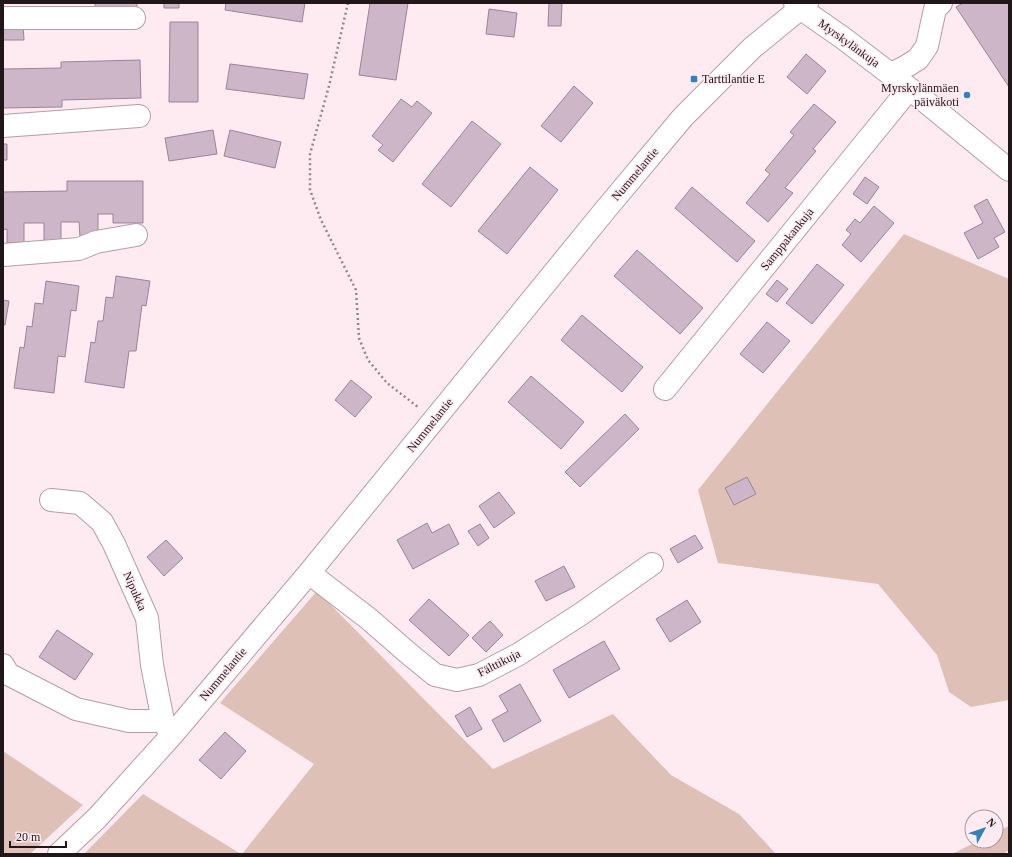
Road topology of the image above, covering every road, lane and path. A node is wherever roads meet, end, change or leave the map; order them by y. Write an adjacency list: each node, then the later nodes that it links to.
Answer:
1 (348, 3): 14 (path)
2 (941, 3): 6 (street)
3 (801, 5): 6 (street, Myrskylänkuja); 14 (street, Nummelantie)
4 (3, 18): 5 (street)
5 (134, 18)
6 (891, 74): 7 (street, Myrskylänkuja)
7 (909, 88): 10 (street, Myrskylänkuja); 13 (street, Samppakankuja)
8 (139, 116): 9 (street)
9 (3, 126)
10 (1009, 170)
11 (136, 235): 12 (street)
12 (3, 255)
13 (665, 389)
14 (434, 419): 17 (street, Nummelantie)
15 (51, 500): 19 (street, Nipukka)
16 (652, 564): 17 (street, Fälttikuja)
17 (309, 572): 19 (street, Nummelantie)
18 (3, 665): 19 (street)
19 (168, 728): 20 (street, Nummelantie)
20 (59, 854)

